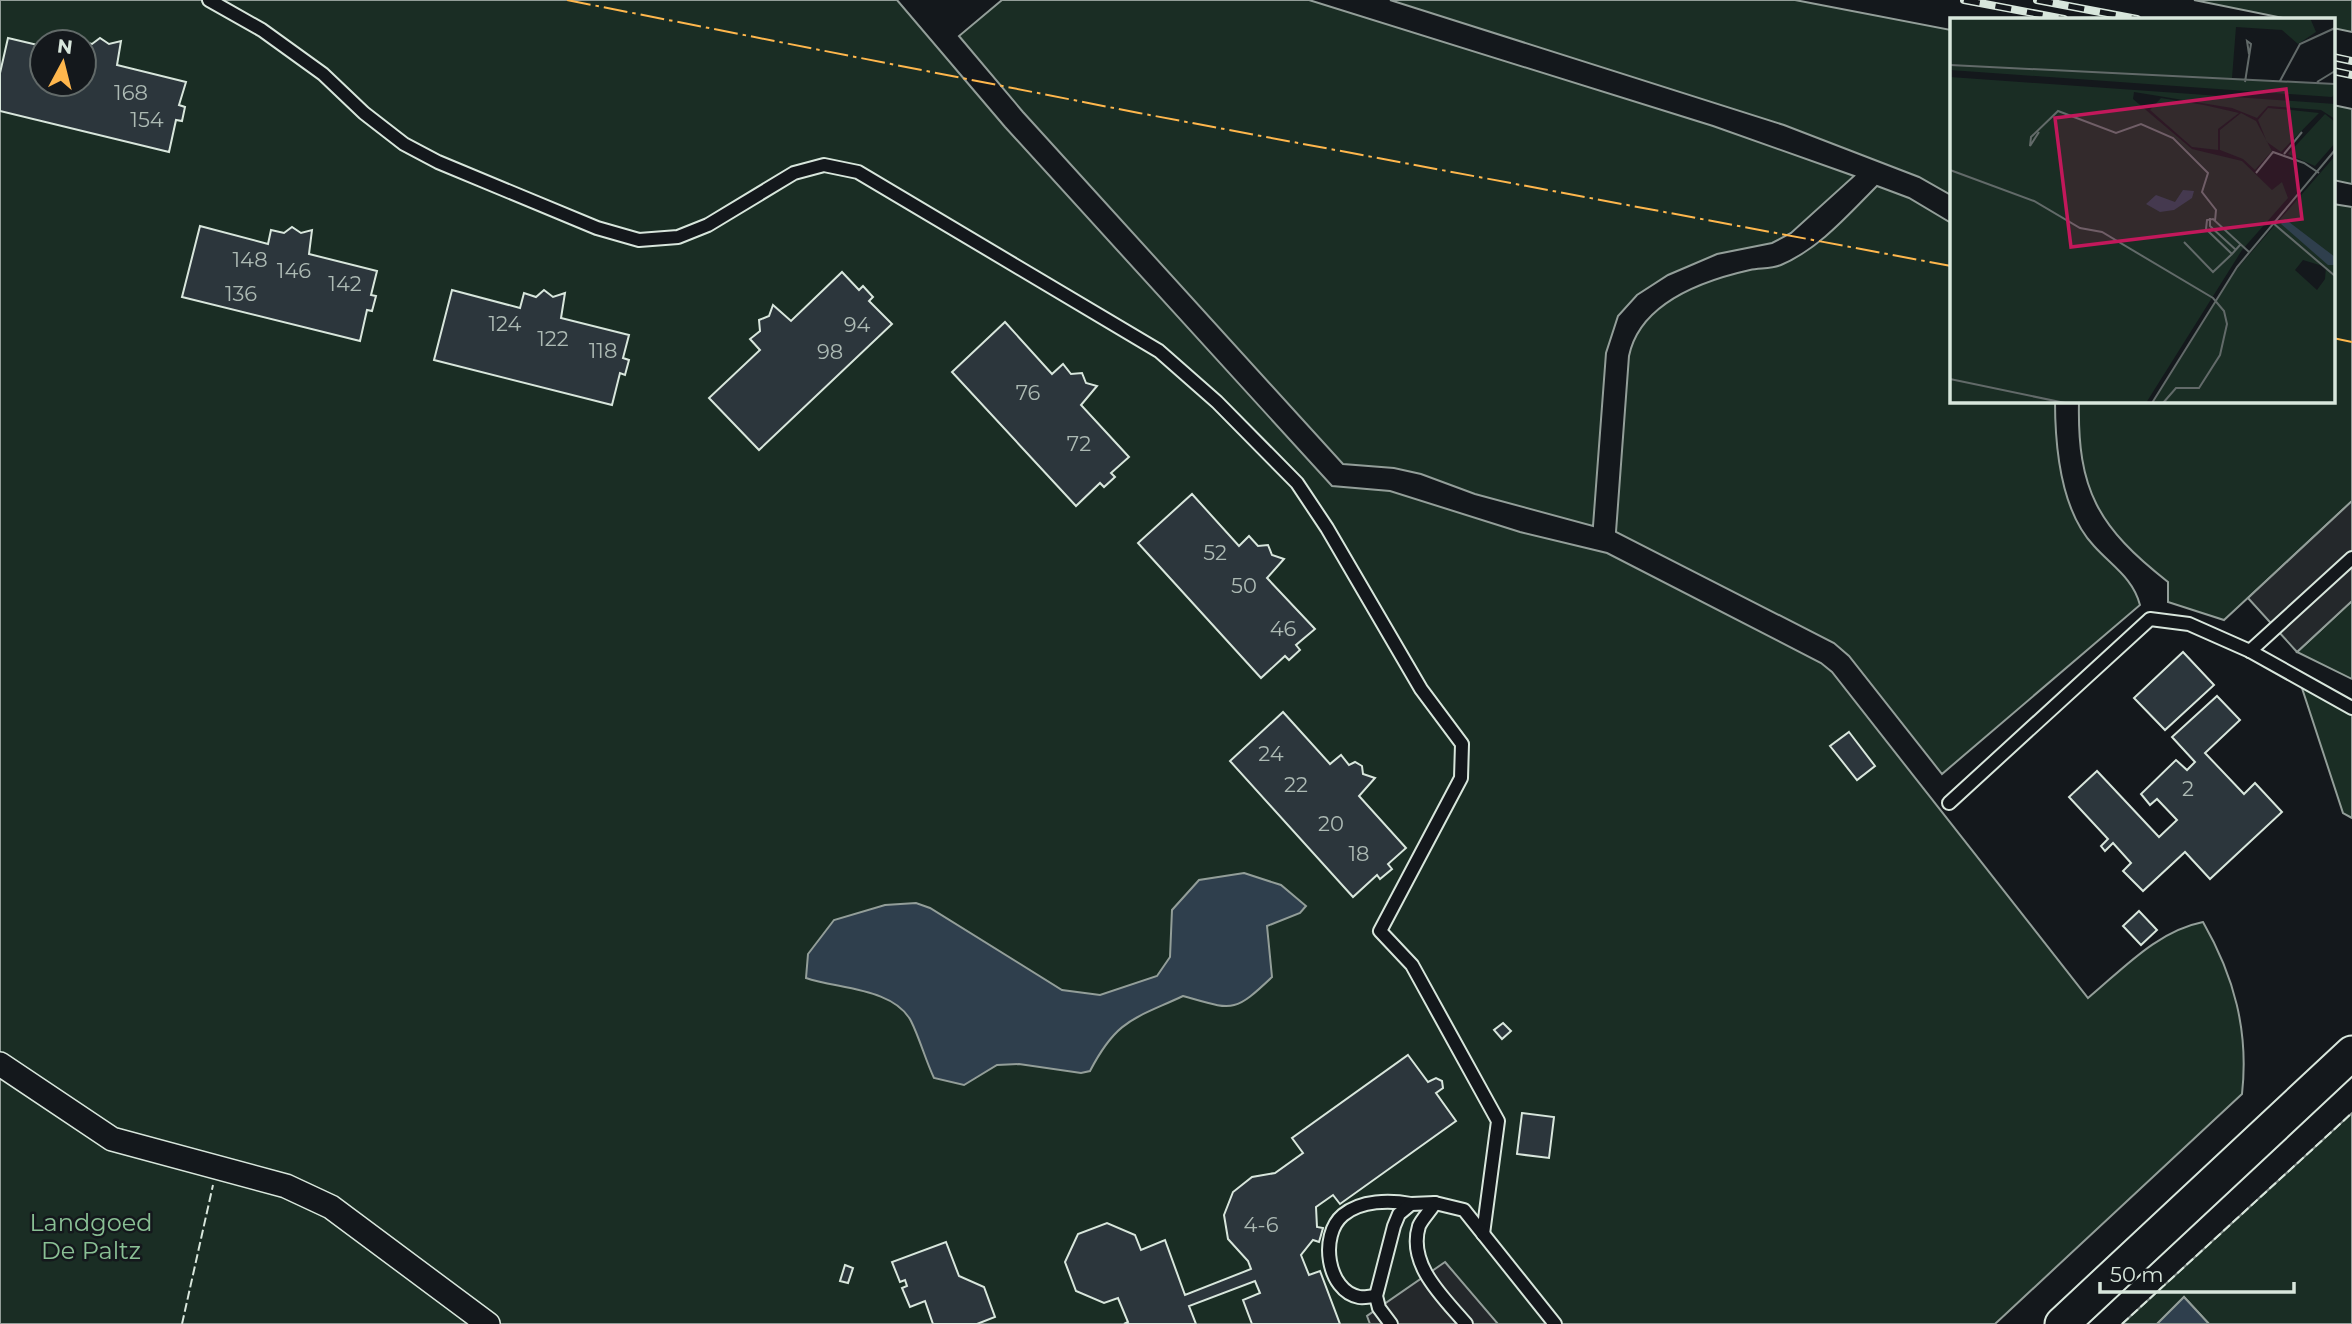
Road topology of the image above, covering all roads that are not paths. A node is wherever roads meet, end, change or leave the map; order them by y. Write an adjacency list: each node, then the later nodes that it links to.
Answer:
1 (209, 0): 10 (lane)
2 (2352, 558): 3 (lane)
3 (2250, 652): 4 (lane); 5 (lane)
4 (2352, 708)
5 (1949, 803)
6 (2352, 1053): 16 (main road)
7 (0, 1064): 12 (street)
8 (1435, 1203): 9 (lane); 10 (lane); 14 (lane)
9 (1411, 1204): 11 (lane); 11 (lane)
10 (1483, 1234): 15 (lane)
11 (1376, 1296): 13 (lane)
12 (488, 1324)
13 (1391, 1324)
14 (1466, 1324)
15 (1555, 1324)
16 (2063, 1324)

